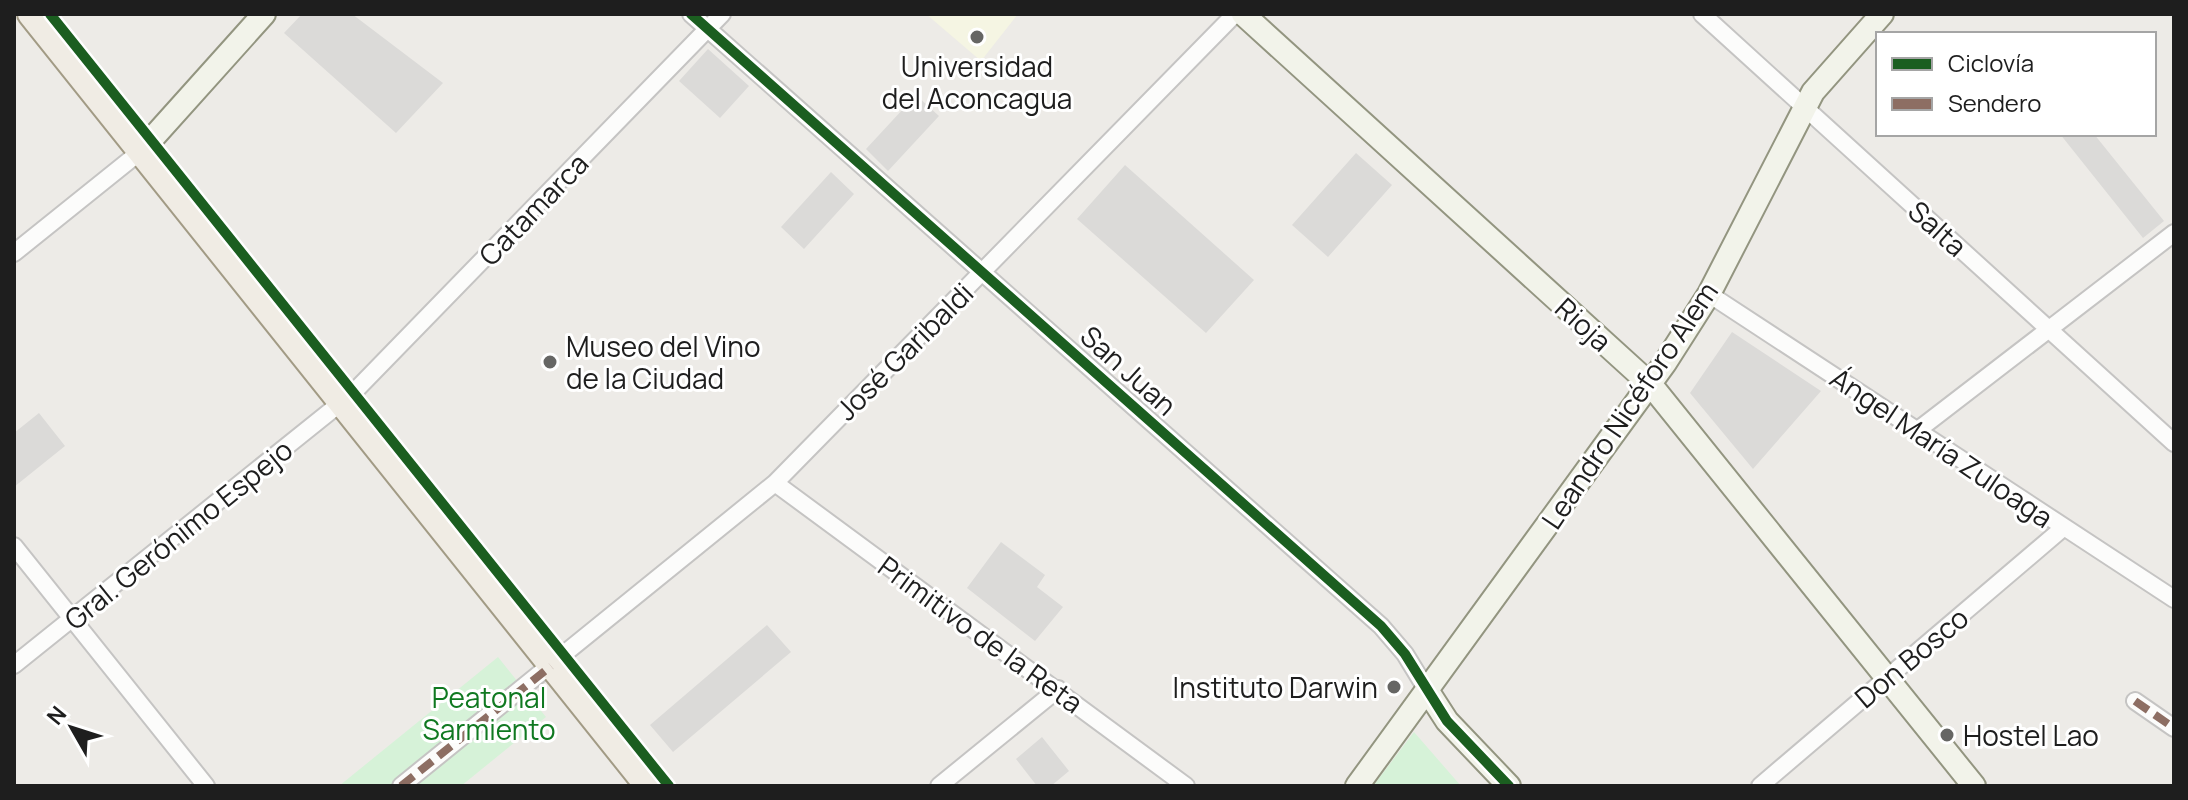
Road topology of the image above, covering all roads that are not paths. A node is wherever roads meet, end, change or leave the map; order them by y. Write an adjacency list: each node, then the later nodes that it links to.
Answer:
1 (30, 14): 11 (main road)
2 (264, 14): 11 (street)
3 (691, 14): 9 (street, San Juan)
4 (722, 14): 9 (street, Catamarca)
5 (1235, 14): 14 (street, José Garibaldi)
6 (1243, 14): 17 (street, Rioja)
7 (1702, 14): 10 (street, Salta)
8 (1882, 14): 10 (street, Leandro Nicéforo Alem)
9 (708, 29): 14 (street, San Juan); 18 (street, Catamarca)
10 (1805, 106): 15 (street, Leandro Nicéforo Alem); 16 (street, Salta)
11 (141, 151): 13 (street); 18 (main road)
12 (2174, 233): 16 (street)
13 (14, 253)
14 (982, 272): 21 (street, José Garibaldi); 30 (street, San Juan)
15 (1709, 294): 17 (street, Leandro Nicéforo Alem); 19 (street, Ángel María Zuloaga)
16 (2049, 329): 19 (street); 20 (street, Salta)
17 (1651, 385): 28 (street, Rioja); 30 (street, Leandro Nicéforo Alem)
18 (342, 403): 25 (street, Gral. Gerónimo Espejo); 27 (main road)
19 (1918, 430): 22 (street, Ángel María Zuloaga)
20 (2174, 443)
21 (775, 483): 27 (street, José Garibaldi); 29 (street, Primitivo de la Reta)
22 (2063, 528): 24 (street, Ángel María Zuloaga); 28 (street, Don Bosco)
23 (14, 546): 25 (street)
24 (2174, 599)
25 (72, 619): 26 (street, Gral. Gerónimo Espejo); 33 (street)
26 (14, 665)
27 (551, 666): 34 (street, José Garibaldi); 35 (main road)
28 (1887, 678): 40 (street, Don Bosco); 41 (street, Rioja)
29 (1058, 689): 36 (street); 37 (street, Primitivo de la Reta)
30 (1427, 690): 38 (street, Leandro Nicéforo Alem); 39 (street, San Juan)
31 (2135, 701): 32 (street)
32 (2174, 728)
33 (206, 786)
34 (401, 786)
35 (647, 786)
36 (939, 786)
37 (1186, 786)
38 (1357, 786)
39 (1509, 786)
40 (1760, 786)
41 (1974, 786)

